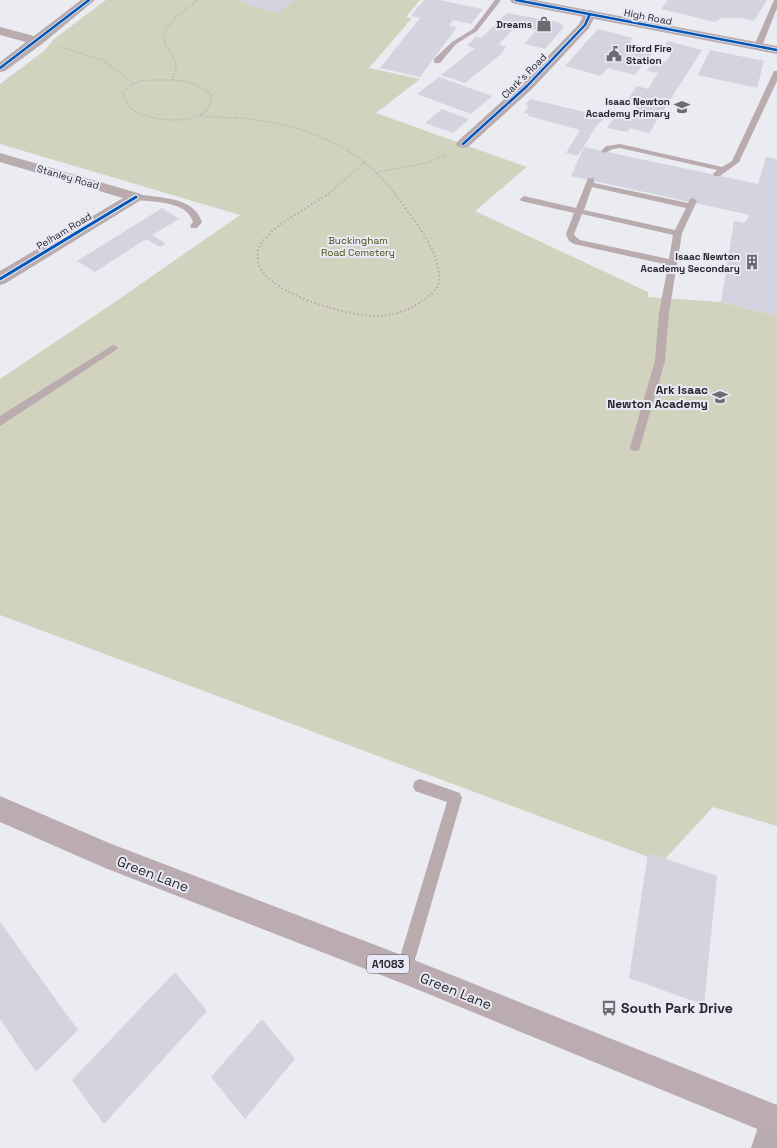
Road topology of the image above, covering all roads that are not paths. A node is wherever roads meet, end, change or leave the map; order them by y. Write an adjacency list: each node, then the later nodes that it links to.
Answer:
1 (89, 0): 7 (street)
2 (498, 0): 10 (lane)
3 (516, 0): 5 (main road, High Road)
4 (777, 0): 8 (lane)
5 (590, 14): 8 (main road, High Road); 13 (street, Clark's Road)
6 (0, 31): 7 (street)
7 (37, 41): 11 (street)
8 (758, 46): 9 (main road, High Road)
9 (777, 50)
10 (437, 61)
11 (0, 68)
12 (777, 73): 14 (lane)
13 (462, 144)
14 (605, 152)
15 (0, 157): 16 (street, Stanley Road)
16 (136, 197): 19 (lane); 22 (street, Pelham Road)
17 (524, 199): 18 (lane)
18 (579, 212): 20 (lane); 20 (lane); 21 (lane)
19 (194, 226)
20 (678, 233): 21 (lane)
21 (672, 263): 25 (lane)
22 (0, 279)
23 (113, 348): 24 (lane)
24 (0, 422)
25 (635, 446)
26 (420, 786): 28 (lane)
27 (0, 809): 28 (main road, Green Lane / A1083)
28 (404, 970): 29 (main road, Green Lane / A1083)
29 (773, 1129)

